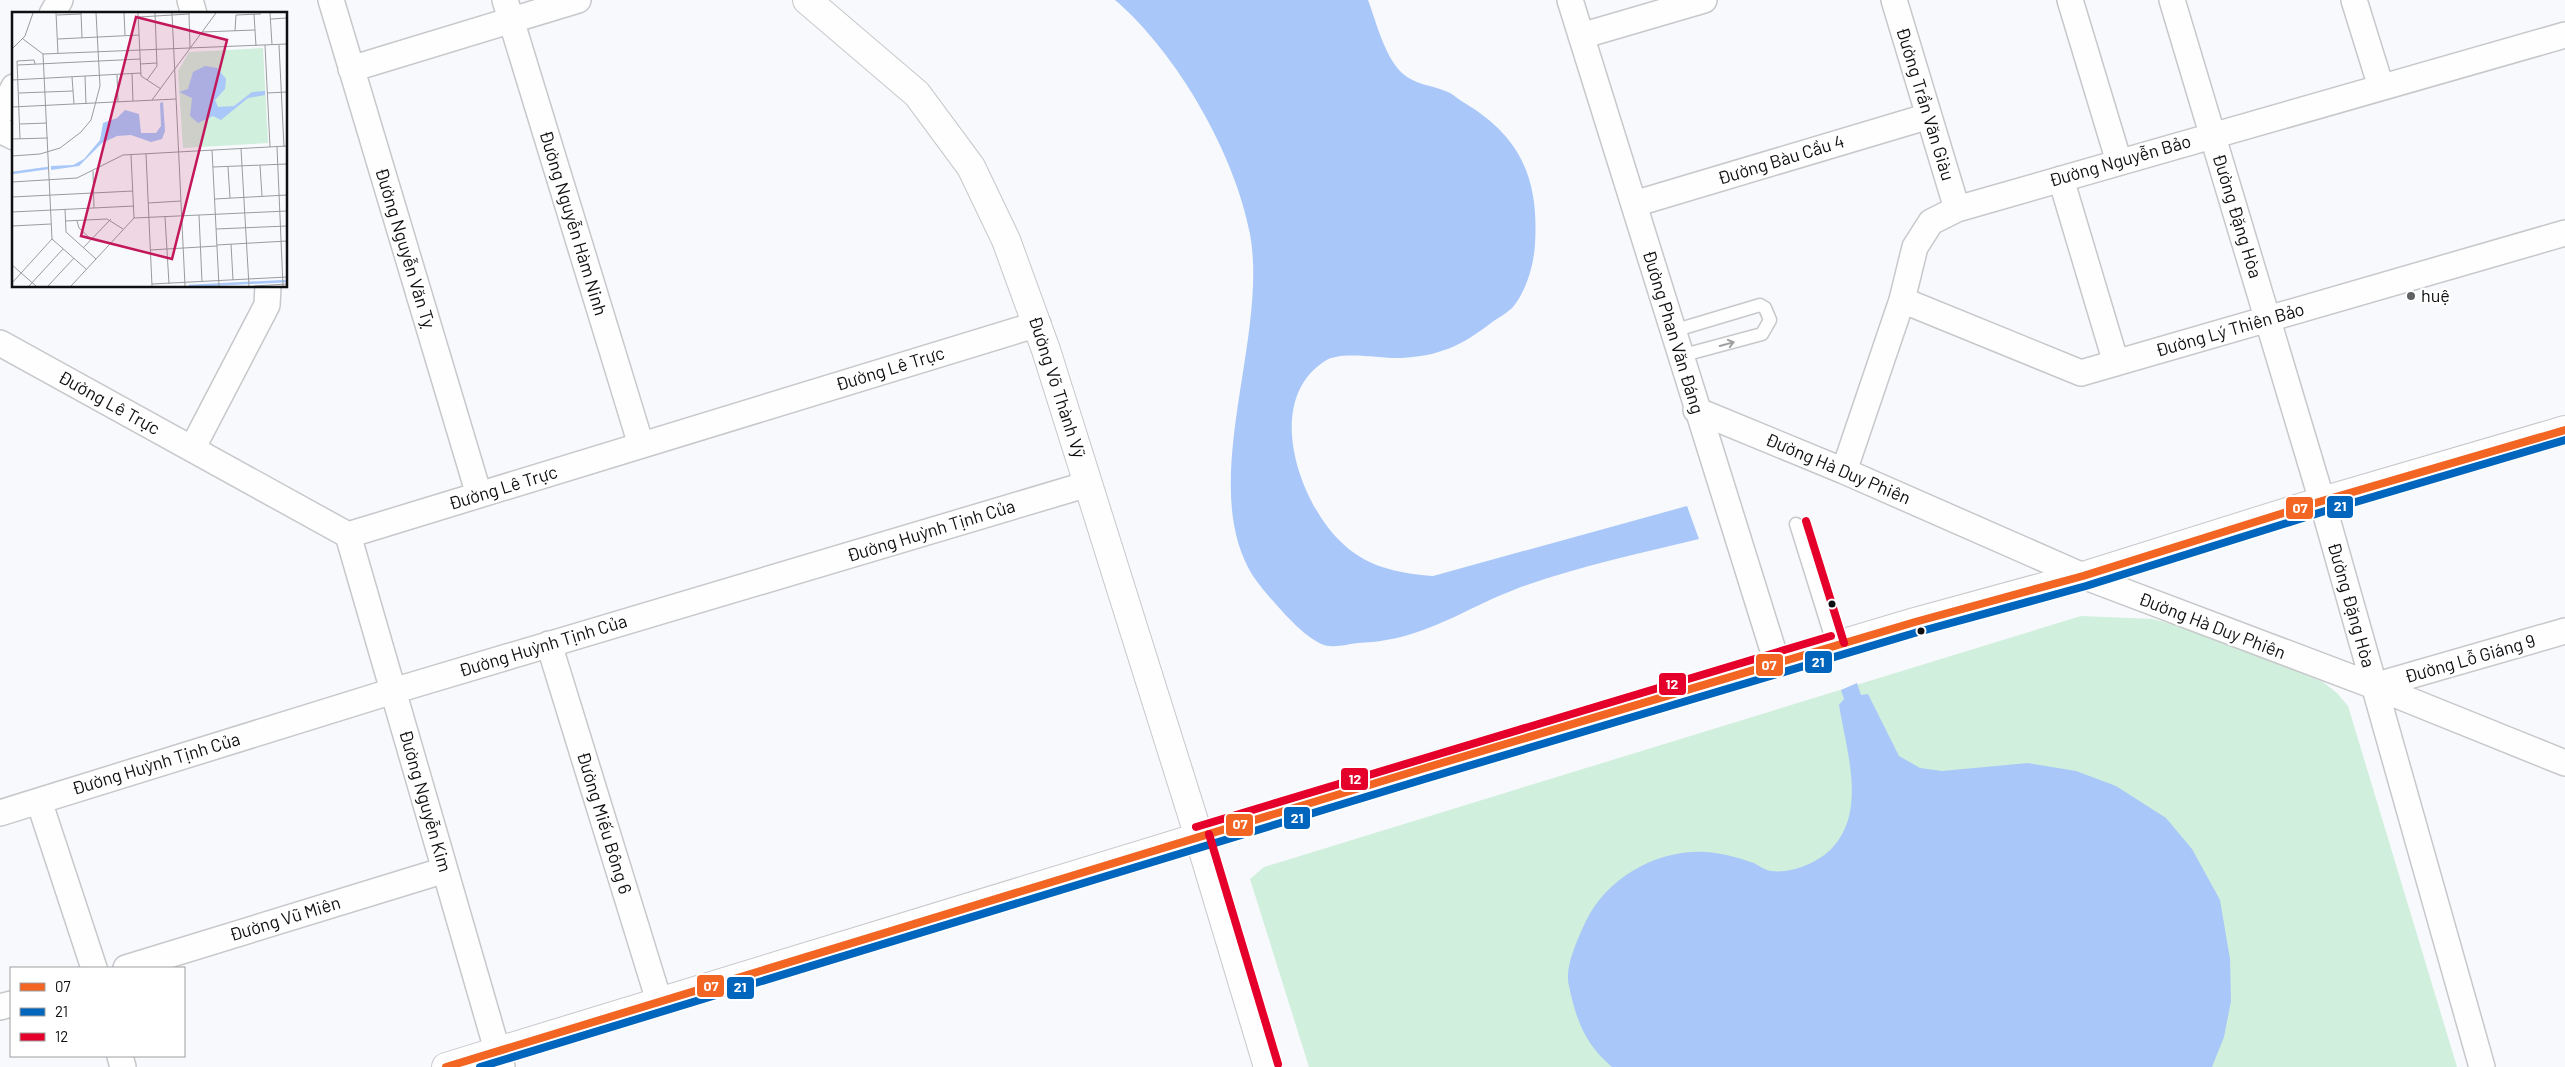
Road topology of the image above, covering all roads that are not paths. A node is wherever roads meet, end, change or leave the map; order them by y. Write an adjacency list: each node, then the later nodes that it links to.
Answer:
1 (60, 0): 12 (street)
2 (331, 0): 15 (street, Đường Nguyễn Văn Tỵ)
3 (578, 0): 11 (street)
4 (808, 0): 31 (main road, Đường Võ Thành Vỹ)
5 (1570, 0): 14 (street, Đường Phan Văn Đáng)
6 (1704, 0): 14 (street)
7 (1894, 0): 19 (street, Đường Trần Văn Giàu)
8 (2070, 0): 23 (street)
9 (2172, 0): 21 (street, Đường Đặng Hòa)
10 (2354, 0): 16 (street)
11 (508, 10): 15 (street); 38 (street, Đường Nguyễn Hàm Ninh)
12 (53, 12)
13 (2565, 35): 16 (street, Đường Nguyễn Bảo)
14 (1581, 36): 25 (street, Đường Phan Văn Đáng)
15 (351, 69): 42 (street, Đường Nguyễn Văn Tỵ)
16 (2381, 87): 21 (street, Đường Nguyễn Bảo)
17 (12, 91): 18 (street)
18 (0, 113)
19 (1929, 116): 25 (street, Đường Bàu Cầu 4); 26 (street, Đường Trần Văn Giàu)
20 (0, 130): 22 (street)
21 (2212, 134): 23 (street, Đường Nguyễn Bảo); 30 (street, Đường Đặng Hòa)
22 (12, 136)
23 (2119, 162): 24 (street, Đường Nguyễn Bảo)
24 (2061, 178): 26 (street, Đường Nguyễn Bảo); 35 (street)
25 (1634, 204): 32 (street, Đường Phan Văn Đáng)
26 (1957, 208): 29 (street, Đường Nguyễn Bảo)
27 (2565, 233): 30 (street, Đường Lý Thiên Bảo)
28 (268, 288): 39 (street)
29 (1902, 300): 35 (street, Đường Lý Thiên Bảo); 40 (street, Đường Nguyễn Bảo)
30 (2268, 319): 35 (street, Đường Lý Thiên Bảo); 43 (street, Đường Đặng Hòa)
31 (1038, 324): 38 (street, Đường Lê Trực); 41 (main road, Đường Võ Thành Vỹ)
32 (1673, 331): 34 (street, Đường Phan Văn Đáng); 34 (lane, one-way to 32)
33 (0, 342): 39 (street, Đường Lê Trực)
34 (1680, 356): 36 (street, Đường Phan Văn Đáng)
35 (2116, 363)
36 (1696, 410): 40 (street, Đường Hà Duy Phiên); 50 (street, Đường Phan Văn Đáng)
37 (2565, 430): 43 (main road)
38 (641, 445): 42 (street, Đường Lê Trực)
39 (192, 449): 45 (street, Đường Lê Trực)
40 (1844, 471): 46 (street, Đường Hà Duy Phiên)
41 (1088, 484): 48 (street, Đường Huỳnh Tịnh Của); 56 (main road, Đường Võ Thành Vỹ)
42 (479, 496): 45 (street, Đường Lê Trực)
43 (2322, 501): 46 (main road); 51 (street, Đường Đặng Hòa)
44 (1796, 524): 49 (lane)
45 (348, 535): 52 (street, Đường Nguyễn Kim)
46 (2083, 576): 49 (main road); 51 (street, Đường Hà Duy Phiên)
47 (2565, 631): 51 (street, Đường Lỗ Giáng 9)
48 (549, 644): 52 (street, Đường Huỳnh Tịnh Của); 60 (street, Đường Miếu Bông 6)
49 (1834, 646): 50 (main road)
50 (1777, 663): 56 (main road)
51 (2374, 686): 53 (street, Đường Hà Duy Phiên); 64 (street, Đường Đặng Hòa)
52 (393, 691): 54 (street, Đường Huỳnh Tịnh Của); 57 (street, Đường Nguyễn Kim)
53 (2565, 763)
54 (39, 801): 55 (street, Đường Huỳnh Tịnh Của); 58 (street)
55 (0, 813)
56 (1199, 838): 60 (main road); 63 (main road, Đường Võ Thành Vỹ)
57 (445, 870): 59 (street, Đường Vũ Miên); 61 (street, Đường Nguyễn Kim)
58 (94, 967)
59 (129, 967)
60 (659, 1001): 61 (main road)
61 (500, 1059): 62 (main road)
62 (446, 1067)
63 (1268, 1067)
64 (2482, 1067)

